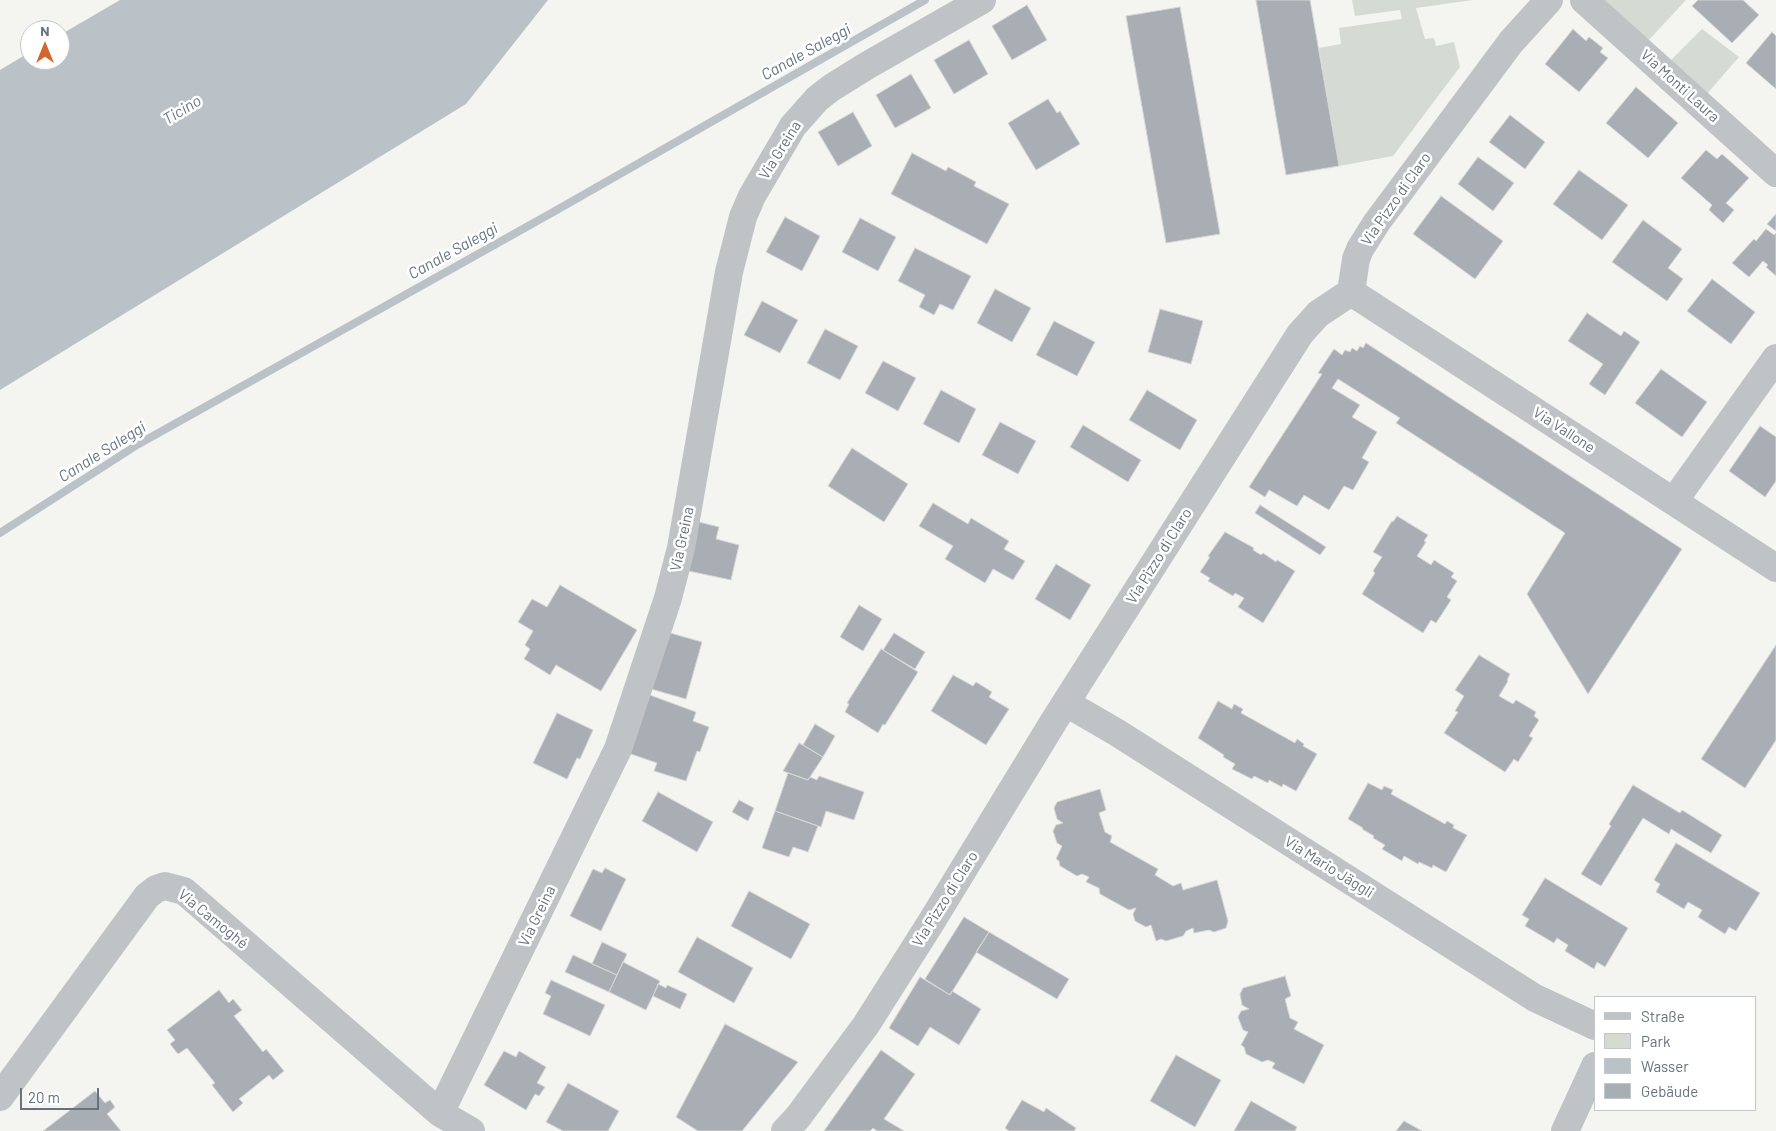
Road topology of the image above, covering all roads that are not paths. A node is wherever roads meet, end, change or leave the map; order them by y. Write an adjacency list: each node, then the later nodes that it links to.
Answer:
1 (982, 0): 13 (street, Via Greina)
2 (1549, 0): 5 (street, Via Pizzo di Claro)
3 (1584, 0): 4 (street, Via Monti Laura)
4 (1776, 173)
5 (1351, 292): 7 (street, Via Vallone); 9 (street, Via Pizzo di Claro)
6 (1776, 358): 7 (street)
7 (1674, 501): 8 (street, Via Vallone)
8 (1776, 568)
9 (1066, 703): 10 (street, Via Mario Jäggli); 15 (street, Via Pizzo di Claro)
10 (1594, 1026)
11 (1594, 1068): 16 (street)
12 (0, 1097): 13 (street, Via Camoghé)
13 (440, 1113): 14 (street)
14 (471, 1131)
15 (785, 1131)
16 (1565, 1131)

